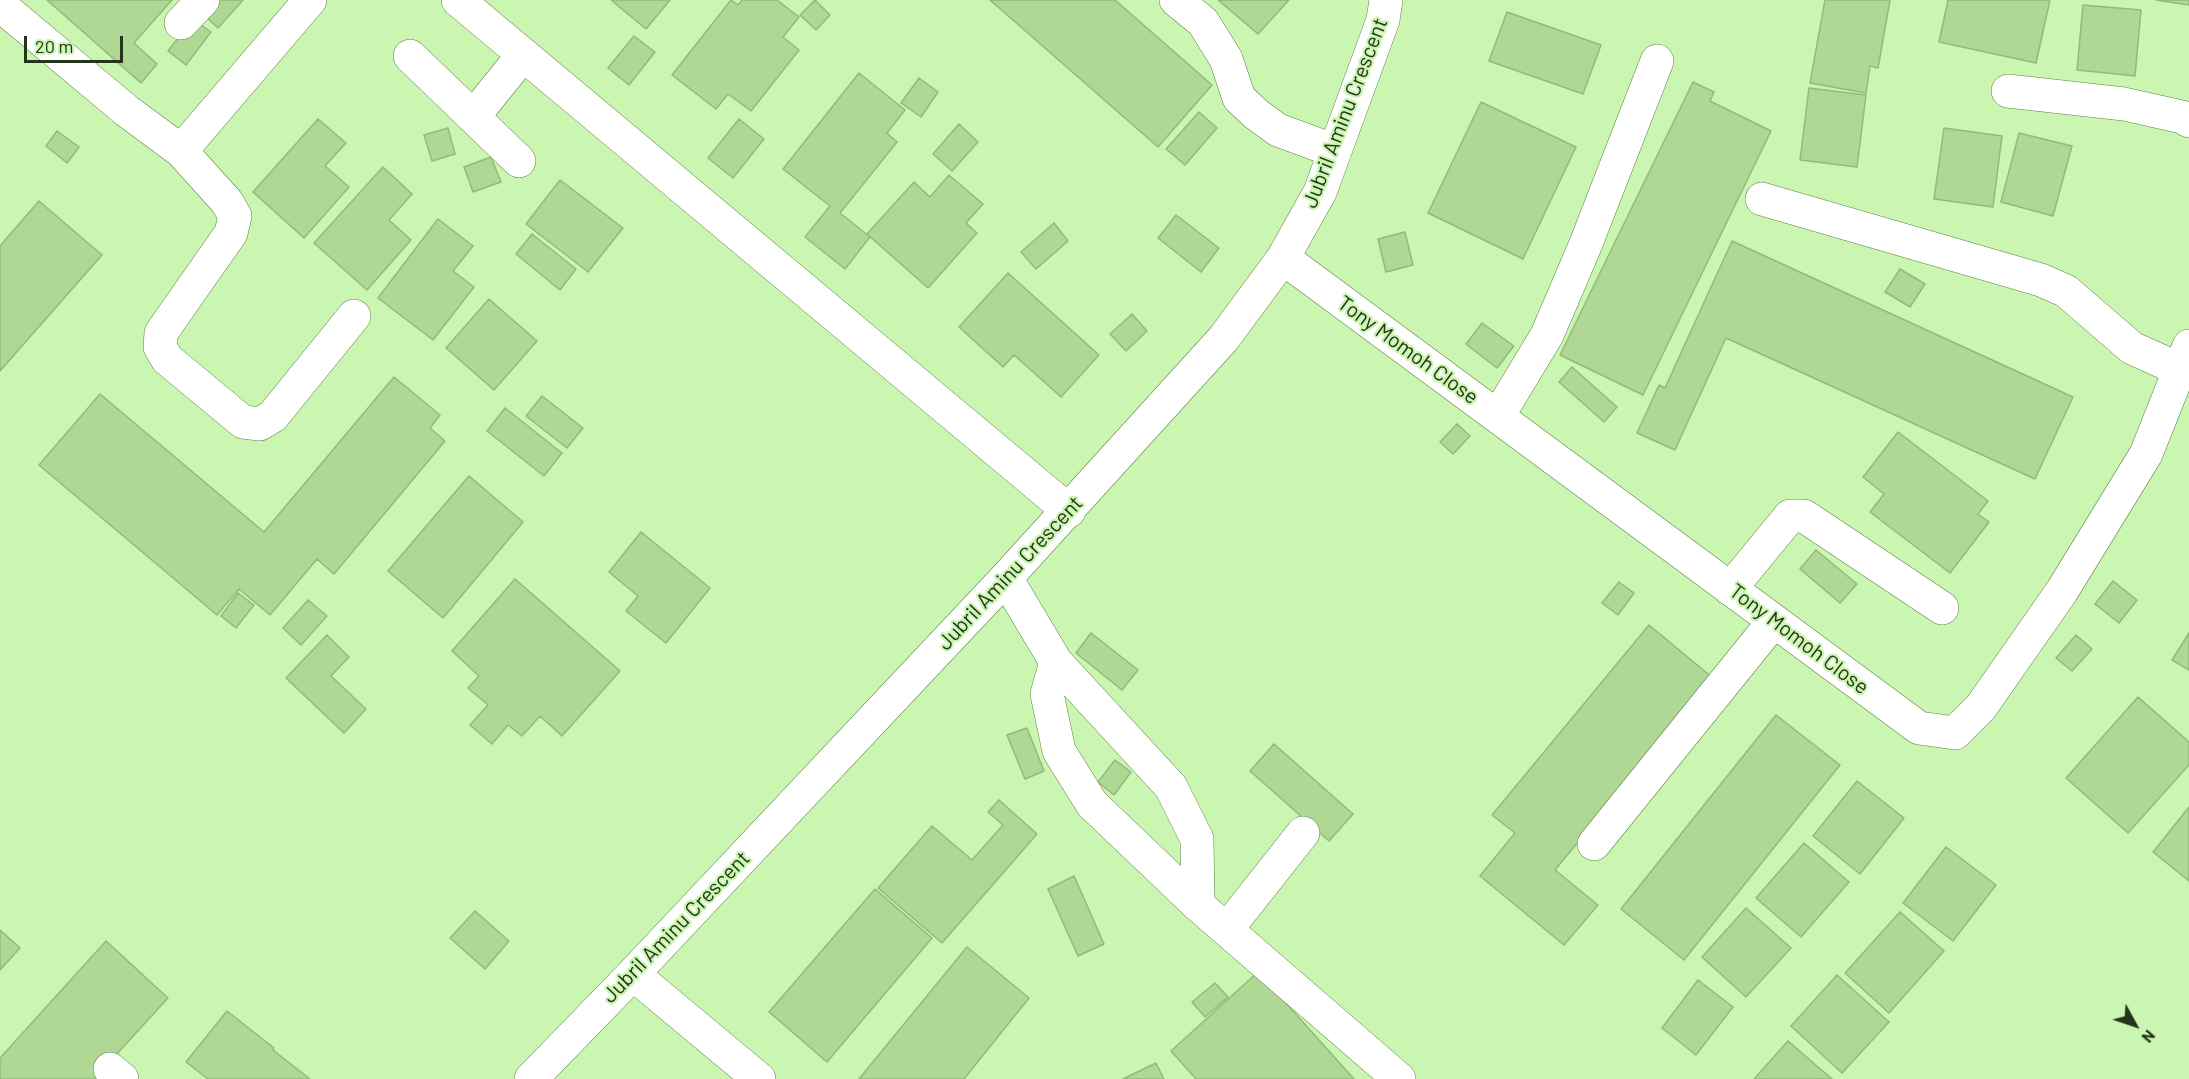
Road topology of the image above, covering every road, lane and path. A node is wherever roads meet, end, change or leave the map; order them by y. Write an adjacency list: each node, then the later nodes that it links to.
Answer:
1 (203, 0): 7 (street)
2 (310, 0): 14 (street)
3 (458, 0): 8 (street)
4 (1176, 0): 15 (street)
5 (1386, 0): 15 (street, Jubril Aminu Crescent)
6 (0, 5): 14 (street)
7 (181, 24)
8 (523, 55): 12 (street); 22 (street)
9 (410, 56): 12 (street)
10 (1657, 61): 21 (street)
11 (2008, 91): 13 (street)
12 (473, 117): 16 (street)
13 (2189, 121)
14 (181, 151): 19 (street)
15 (1335, 151): 18 (street, Jubril Aminu Crescent)
16 (519, 161)
17 (1762, 199): 20 (street)
18 (1283, 258): 21 (street, Tony Momoh Close); 22 (street, Jubril Aminu Crescent)
19 (354, 316)
20 (2185, 358): 26 (street, Tony Momoh Close)
21 (1497, 416): 24 (street, Tony Momoh Close)
22 (1069, 510): 23 (street, Jubril Aminu Crescent)
23 (1006, 578): 27 (street); 32 (street, Jubril Aminu Crescent)
24 (1730, 589): 25 (street); 26 (street, Tony Momoh Close)
25 (1942, 608)
26 (1774, 621): 29 (street)
27 (1056, 662): 30 (street); 30 (street)
28 (1303, 832): 31 (street)
29 (1594, 844)
30 (1198, 905): 31 (street)
31 (1227, 929): 35 (street)
32 (633, 974): 33 (street, Jubril Aminu Crescent); 34 (street)
33 (531, 1079)
34 (759, 1079)
35 (1399, 1079)

